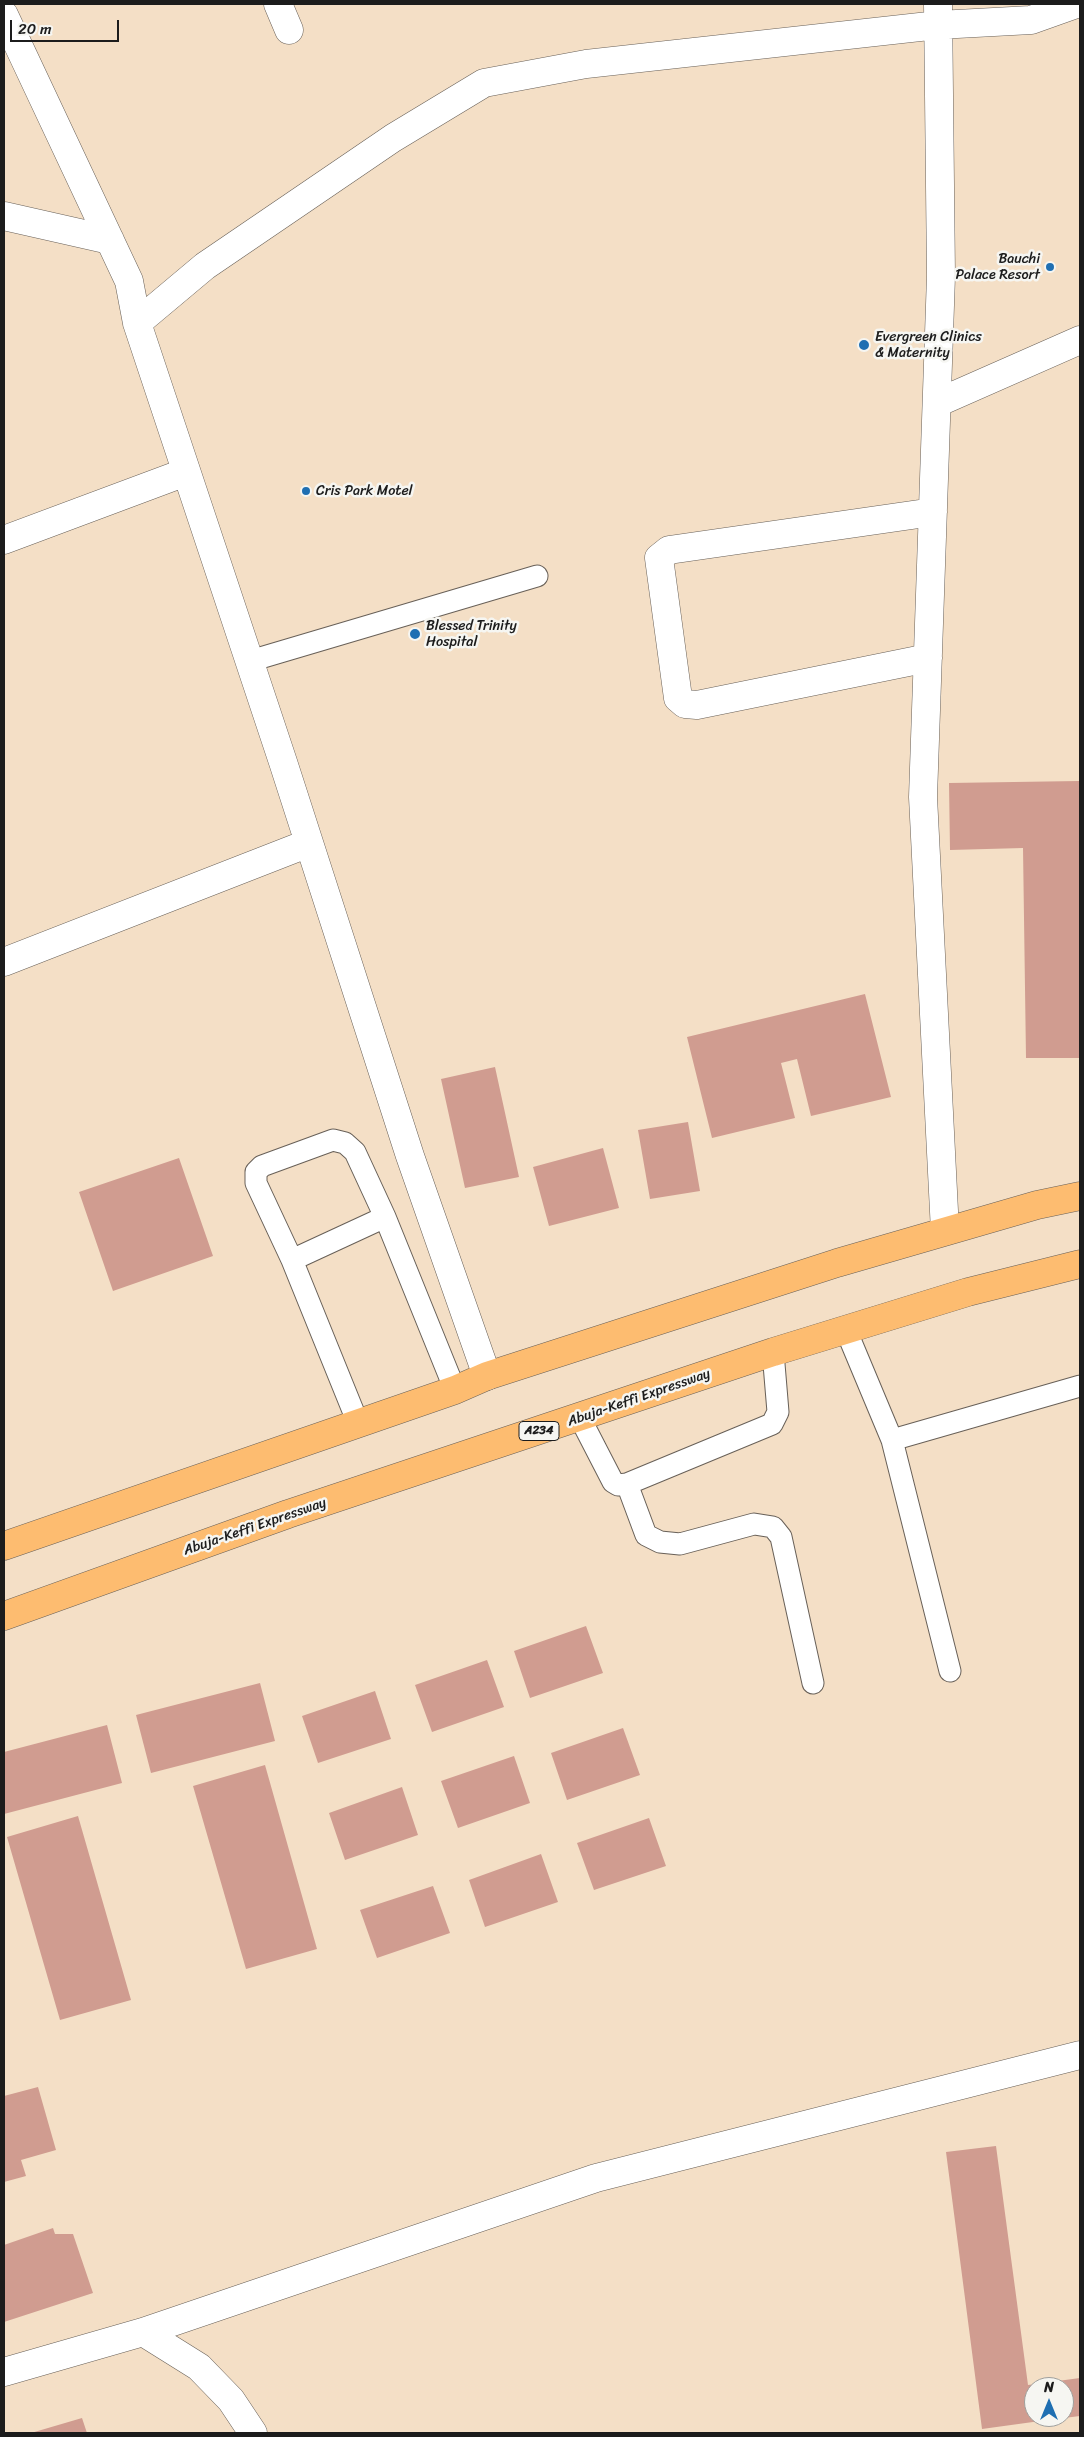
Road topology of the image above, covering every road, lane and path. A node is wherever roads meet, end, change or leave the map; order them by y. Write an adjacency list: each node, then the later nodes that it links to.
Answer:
1 (278, 4): 5 (street)
2 (1076, 4): 3 (street)
3 (938, 14): 8 (street); 10 (street)
4 (4, 15): 7 (street)
5 (288, 30)
6 (4, 216): 7 (street)
7 (110, 240): 8 (street)
8 (136, 323): 11 (street)
9 (1080, 340): 10 (street)
10 (937, 403): 12 (street)
11 (186, 472): 13 (street); 16 (street)
12 (933, 512): 15 (street); 15 (street)
13 (4, 540)
14 (537, 576): 16 (lane)
15 (928, 658): 21 (street)
16 (250, 661): 17 (street)
17 (310, 844): 18 (street); 26 (street)
18 (4, 962)
19 (1080, 1196): 21 (highway)
20 (385, 1217): 22 (lane); 22 (lane); 28 (lane)
21 (945, 1231): 26 (highway)
22 (292, 1260): 30 (lane)
23 (1080, 1264): 24 (highway, Abuja-Keffi Expressway / A234)
24 (846, 1330): 25 (highway, Abuja-Keffi Expressway / A234); 31 (lane)
25 (773, 1352): 29 (highway, Abuja-Keffi Expressway / A234); 32 (lane)
26 (487, 1376): 28 (highway)
27 (1080, 1386): 31 (lane)
28 (455, 1390): 30 (highway)
29 (580, 1418): 32 (lane); 34 (highway, Abuja-Keffi Expressway / A234)
30 (358, 1423): 33 (highway)
31 (892, 1440): 35 (lane)
32 (627, 1484): 36 (lane)
33 (4, 1546)
34 (4, 1616)
35 (950, 1671)
36 (813, 1683)
37 (1080, 2055): 38 (street)
38 (143, 2332): 39 (street); 40 (street)
39 (4, 2372)
40 (253, 2433)

